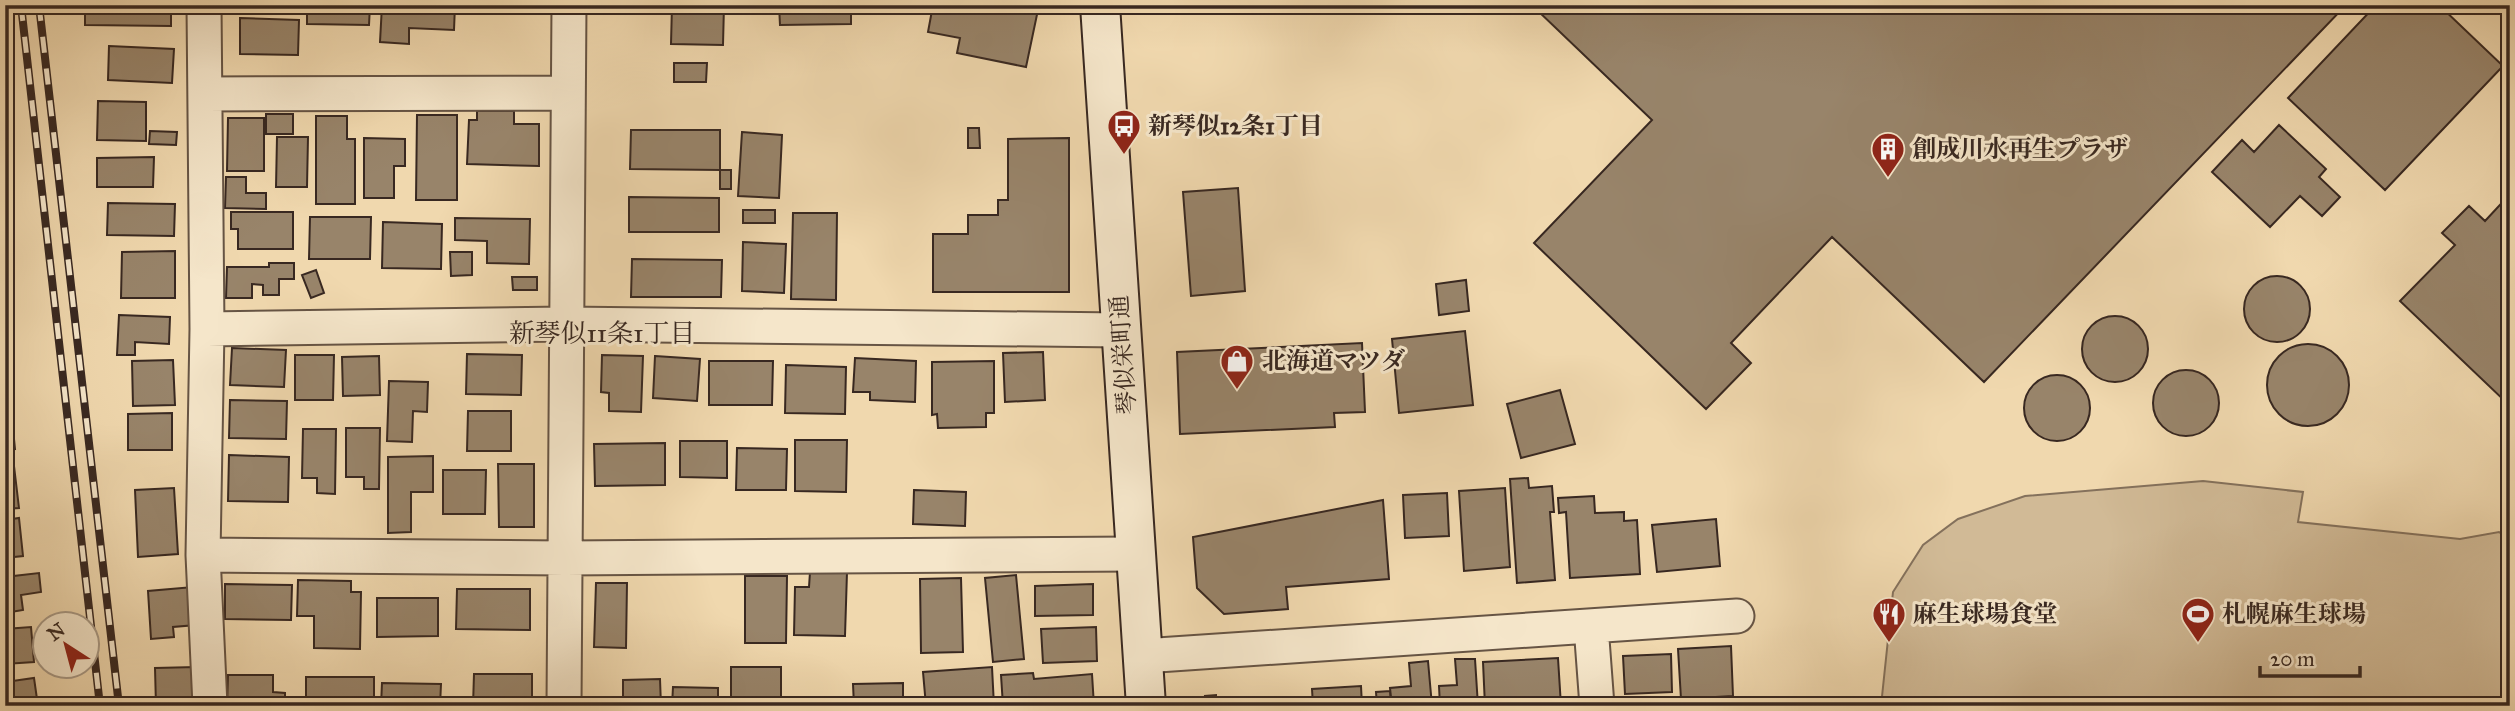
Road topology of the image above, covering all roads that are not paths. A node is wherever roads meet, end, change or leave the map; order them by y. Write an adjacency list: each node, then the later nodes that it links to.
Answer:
1 (204, 5): 5 (street)
2 (569, 5): 4 (street)
3 (1100, 5): 8 (main road, 琴似栄町通)
4 (567, 93): 5 (street); 6 (street)
5 (206, 94): 7 (street)
6 (565, 324): 7 (street); 8 (street); 11 (street)
7 (207, 329): 10 (street)
8 (1121, 330): 9 (main road, 琴似栄町通)
9 (1136, 554): 11 (street); 14 (main road, 琴似栄町通)
10 (204, 555): 11 (street); 15 (street)
11 (565, 558): 16 (street)
12 (1737, 616): 13 (street)
13 (1591, 626): 14 (street); 18 (street)
14 (1143, 656): 17 (main road, 琴似栄町通)
15 (210, 706)
16 (564, 706)
17 (1146, 706)
18 (1597, 706)

